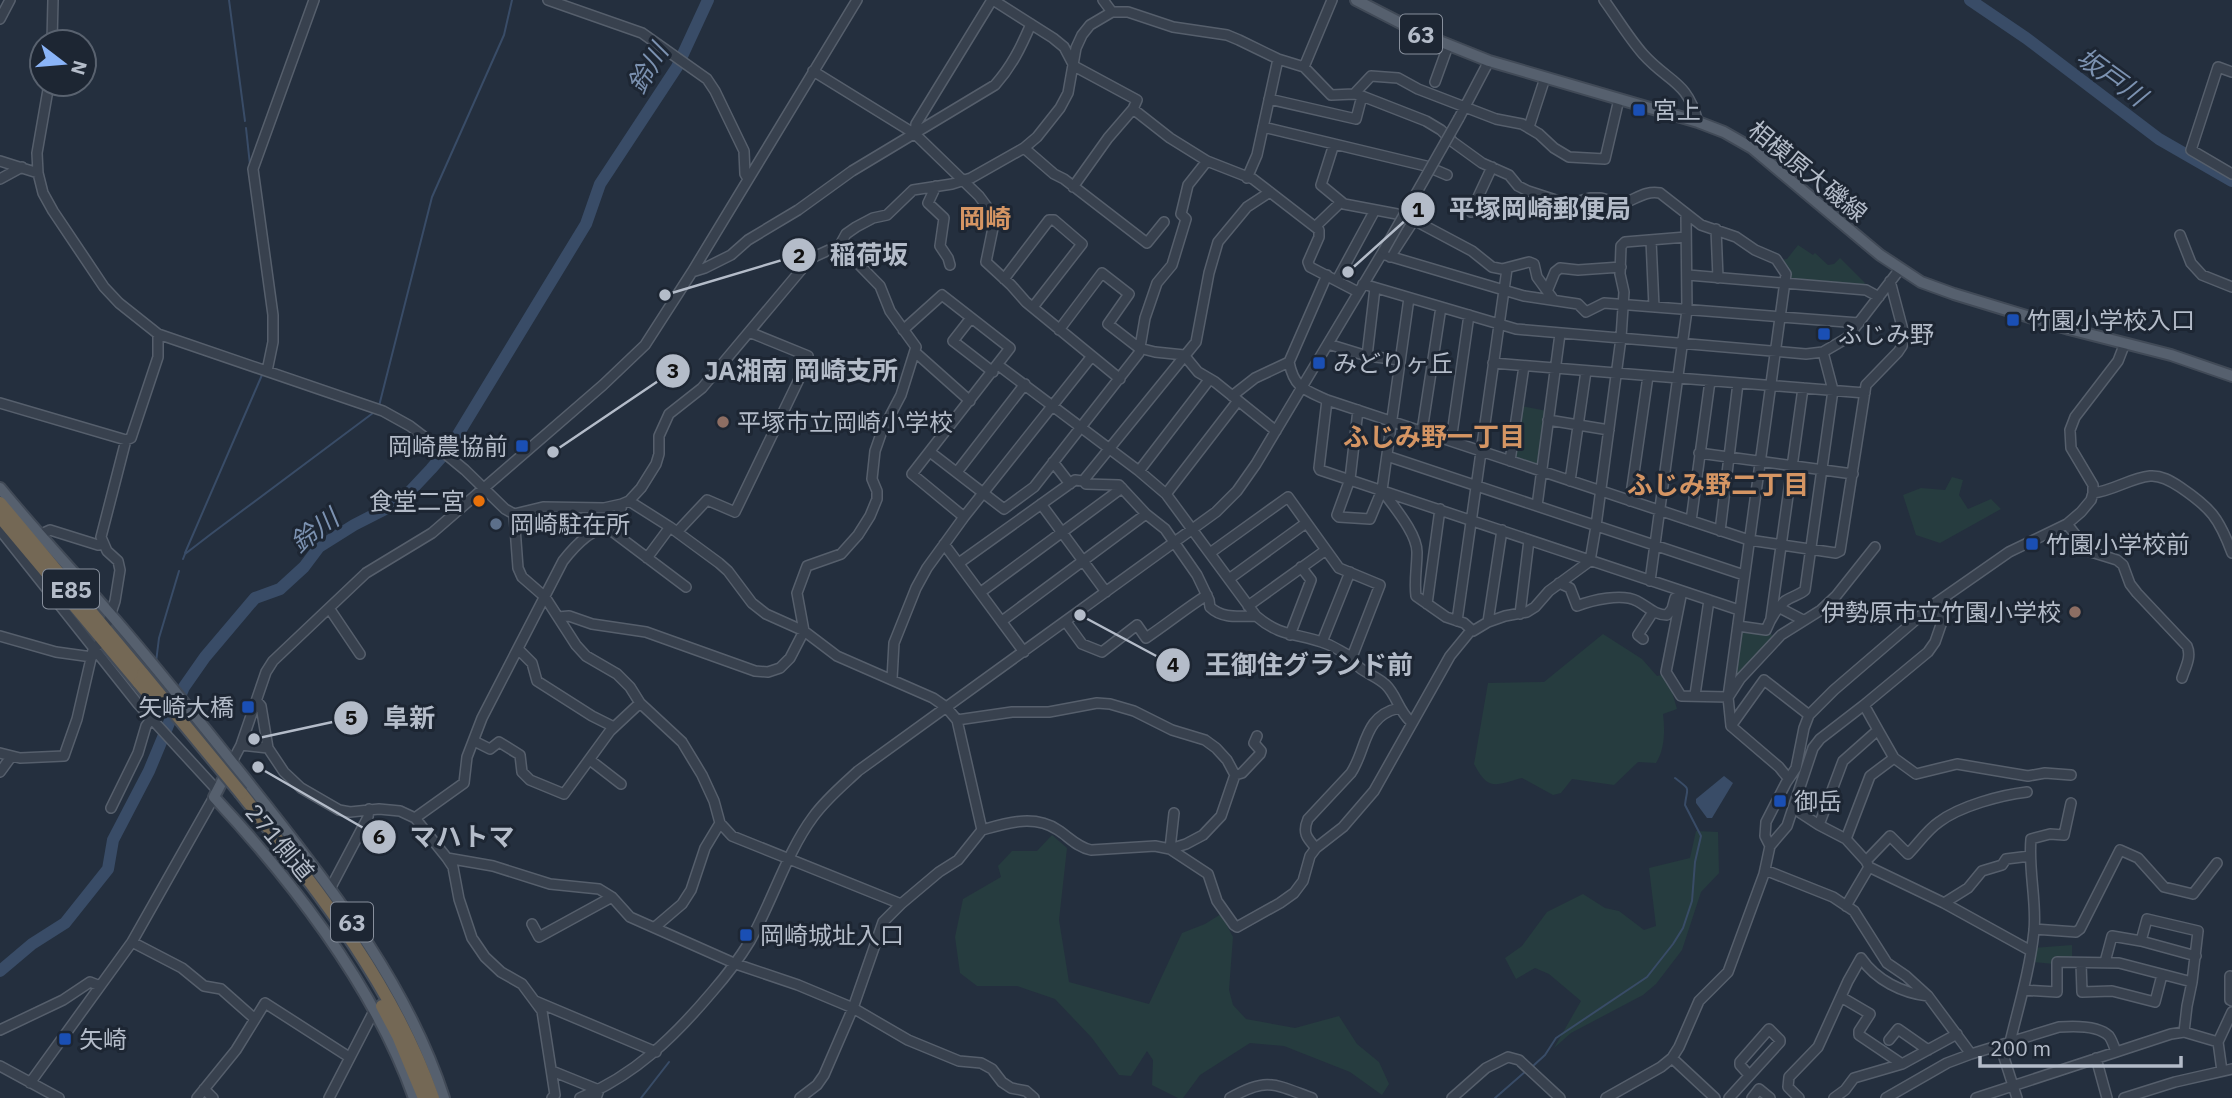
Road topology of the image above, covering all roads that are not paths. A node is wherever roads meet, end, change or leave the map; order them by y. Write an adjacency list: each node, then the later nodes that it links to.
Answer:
1 (10, 0): 13 (street)
2 (53, 0): 15 (street)
3 (314, 0): 116 (street)
4 (548, 0): 46 (street)
5 (857, 0): 21 (street)
6 (993, 0): 11 (street); 34 (street)
7 (1103, 0): 12 (street)
8 (1332, 0): 20 (street)
9 (1356, 0): 16 (main road, 相模原大磯線 / 63)
10 (1604, 0): 31 (street)
11 (1011, 5): 14 (street)
12 (1112, 12): 17 (street); 19 (street)
13 (0, 19)
14 (1031, 24): 19 (street); 34 (street)
15 (52, 28)
16 (1448, 46): 18 (main road, 相模原大磯線 / 63); 24 (street)
17 (1278, 59): 20 (street); 27 (street)
18 (1489, 61): 23 (main road, 相模原大磯線 / 63); 29 (street)
19 (1074, 66): 30 (street); 36 (street)
20 (1304, 66): 25 (street)
21 (813, 71): 34 (street); 46 (street)
22 (2232, 72): 42 (street)
23 (1545, 78): 28 (main road, 相模原大磯線 / 63); 33 (street)
24 (1435, 82)
25 (1358, 95): 27 (street); 29 (street); 40 (street)
26 (47, 98): 41 (street)
27 (1269, 99): 32 (street)
28 (1619, 99): 31 (main road, 相模原大磯線 / 63); 33 (street)
29 (1465, 106): 33 (street); 63 (street, bridge)
30 (1133, 108): 38 (street); 49 (street)
31 (1698, 122): 67 (main road, 相模原大磯線 / 63)
32 (1263, 127): 35 (street); 44 (street)
33 (1530, 127)
34 (915, 134): 47 (street); 68 (street)
35 (1334, 144): 43 (street); 51 (street)
36 (1024, 148): 47 (street); 49 (street)
37 (0, 161): 39 (street)
38 (1207, 161): 44 (street); 103 (street)
39 (22, 167): 41 (street); 45 (street)
40 (1492, 167): 52 (street); 54 (street)
41 (38, 173): 97 (street)
42 (2232, 174)
43 (1447, 175)
44 (1247, 178): 50 (street)
45 (0, 179)
46 (748, 179): 68 (street)
47 (965, 180): 48 (street); 72 (street)
48 (936, 186): 62 (street); 64 (street)
49 (1073, 187): 56 (street)
50 (1270, 191): 57 (street); 107 (street)
51 (1341, 202): 53 (street); 57 (street)
52 (1471, 206)
53 (1375, 210): 55 (street); 73 (street)
54 (1686, 215): 58 (street); 60 (street)
55 (1414, 220): 63 (street); 66 (street)
56 (1164, 222)
57 (1315, 227): 69 (street)
58 (1716, 229): 71 (street); 75 (street)
59 (2179, 235): 76 (street)
60 (1686, 237): 61 (street); 70 (street)
61 (1651, 240): 65 (street); 87 (street)
62 (840, 245): 94 (street); 96 (street)
63 (1385, 253): 77 (street); 80 (street)
64 (950, 265)
65 (1620, 267): 79 (street); 84 (street)
66 (1507, 269): 79 (street); 80 (street)
67 (1900, 269): 74 (street); 102 (main road, 相模原大磯線 / 63)
68 (692, 272): 168 (street)
69 (1327, 275): 73 (street); 111 (street)
70 (1688, 275): 71 (street); 88 (street)
71 (1718, 278): 75 (street)
72 (1004, 279): 85 (street); 85 (street)
73 (1337, 280): 77 (street)
74 (1890, 281): 81 (street); 131 (street)
75 (1785, 284): 81 (street); 90 (street)
76 (2232, 287)
77 (1360, 288): 78 (street); 100 (street)
78 (1375, 288): 82 (street); 109 (street)
79 (1548, 289): 83 (street)
80 (1504, 290): 83 (street); 93 (street)
81 (1879, 297): 92 (street)
82 (1409, 298): 86 (street); 110 (street)
83 (1553, 299): 84 (street)
84 (1624, 304): 87 (street); 99 (street)
85 (1033, 307): 95 (street)
86 (1441, 307): 89 (street); 144 (street)
87 (1654, 307): 88 (street)
88 (1687, 310): 90 (street); 101 (street)
89 (1469, 315): 93 (street); 146 (street)
90 (1780, 317): 92 (street); 105 (street)
91 (971, 318): 94 (street); 114 (street); 114 (street)
92 (1859, 323): 106 (street)
93 (1498, 324): 98 (street); 112 (street)
94 (903, 330): 104 (street)
95 (1059, 330): 103 (street); 108 (street)
96 (749, 332): 176 (street); 193 (street)
97 (158, 334): 116 (street); 145 (street)
98 (1560, 334): 99 (street); 115 (street)
99 (1621, 338): 101 (street); 118 (street)
100 (1328, 344): 109 (street); 129 (street)
101 (1683, 344): 105 (street); 121 (street)
102 (2125, 344): 120 (main road, 相模原大磯線 / 63); 173 (street)
103 (1139, 348): 107 (street); 122 (street)
104 (915, 352): 134 (street); 246 (street)
105 (1775, 352): 106 (street); 127 (street)
106 (1823, 352): 130 (street)
107 (1184, 355): 123 (street); 147 (street)
108 (1092, 356): 122 (street); 136 (street)
109 (1367, 356): 110 (street)
110 (1400, 360): 139 (street)
111 (1289, 362): 129 (street); 132 (street)
112 (1493, 363): 113 (street); 148 (street)
113 (1524, 366): 115 (street); 153 (street)
114 (995, 368): 126 (street); 134 (street)
115 (1555, 368): 117 (street); 138 (street)
116 (267, 371): 168 (street)
117 (1586, 371): 118 (street); 140 (street)
118 (1617, 373): 119 (street); 142 (street)
119 (1648, 376): 121 (street); 175 (street)
120 (2232, 376)
121 (1679, 378): 124 (street); 181 (street)
122 (1120, 379): 141 (street)
123 (1209, 380): 132 (street); 158 (street)
124 (1710, 381): 125 (street); 150 (street)
125 (1738, 383): 127 (street); 152 (street)
126 (1025, 384): 136 (street); 160 (street)
127 (1770, 385): 128 (street); 155 (street)
128 (1802, 388): 130 (street); 156 (street)
129 (1301, 389): 133 (street); 143 (street)
130 (1833, 390): 131 (street); 157 (street)
131 (1865, 393): 161 (street)
132 (1235, 399): 143 (street); 174 (street)
133 (1327, 400): 137 (street); 162 (street)
134 (970, 401): 149 (street)
135 (0, 403): 145 (street)
136 (1054, 406): 141 (street); 172 (street)
137 (1358, 410): 139 (street); 162 (street)
138 (1548, 420): 140 (street); 159 (street)
139 (1392, 421): 144 (street); 151 (street)
140 (1578, 425): 142 (street); 164 (street)
141 (1081, 427): 147 (street); 154 (street)
142 (1609, 430): 171 (street)
143 (1276, 431): 192 (street)
144 (1422, 431): 146 (street)
145 (126, 440): 202 (street)
146 (1451, 441): 148 (street)
147 (1109, 448): 158 (street); 163 (street)
148 (1480, 451): 153 (street); 166 (street)
149 (930, 452): 160 (street); 185 (street)
150 (1699, 453): 152 (street); 187 (street)
151 (1387, 456): 166 (street); 170 (street)
152 (1729, 457): 155 (street); 196 (street)
153 (1510, 461): 159 (street)
154 (1054, 462): 165 (street); 172 (street)
155 (1760, 462): 156 (street); 200 (street)
156 (1792, 466): 157 (street); 205 (street)
157 (1822, 470): 161 (street); 208 (street)
158 (1139, 471): 174 (street)
159 (1541, 471): 164 (street); 179 (street)
160 (957, 472): 172 (street)
161 (1853, 474): 208 (street)
162 (1350, 479): 170 (street); 170 (street)
163 (1083, 481): 165 (street); 169 (street)
164 (1570, 481): 171 (street)
165 (1070, 484): 178 (street)
166 (1475, 485): 179 (street); 186 (street)
167 (0, 488): 198 (main road, 63)
168 (483, 488): 182 (street); 231 (street)
169 (1122, 488): 183 (street); 197 (street)
170 (1382, 490): 180 (street); 228 (street)
171 (1601, 492): 175 (street); 191 (street)
172 (984, 493): 185 (street)
173 (2093, 493): 189 (street); 210 (street)
174 (1166, 494): 192 (street)
175 (1630, 501): 181 (street)
176 (626, 502): 182 (street); 190 (street); 193 (street)
177 (0, 503): 258 (highway, E85)
178 (1041, 504): 197 (street); 214 (street)
179 (1537, 506): 191 (street)
180 (1440, 509): 186 (street); 228 (street)
181 (1660, 511): 187 (street); 204 (street)
182 (514, 514): 226 (street)
183 (1146, 514): 201 (street); 212 (street)
184 (0, 517): 258 (highway, E85)
185 (964, 517): 203 (street)
186 (1471, 520): 195 (street); 242 (street)
187 (1691, 521): 196 (street)
188 (1306, 523): 207 (street); 209 (street); 218 (street)
189 (2067, 524): 230 (street); 257 (street)
190 (605, 526): 211 (street); 226 (street)
191 (1596, 526): 204 (street); 213 (street)
192 (1193, 528): 201 (street); 209 (street)
193 (674, 529): 211 (street); 246 (street)
194 (0, 530): 253 (street)
195 (1502, 530): 199 (street); 244 (street)
196 (1720, 531): 200 (street)
197 (1062, 532): 212 (street); 223 (street)
198 (39, 535): 202 (street); 238 (main road, 63)
199 (1529, 540): 213 (street); 235 (street)
200 (1749, 540): 205 (street); 217 (street)
201 (1174, 543): 224 (street); 225 (street)
202 (103, 544): 238 (street)
203 (944, 544): 214 (street); 259 (street)
204 (1656, 546): 217 (street); 219 (street)
205 (1781, 546): 208 (street); 239 (street)
206 (1875, 547): 240 (street)
207 (1326, 550): 215 (street); 216 (street)
208 (1811, 550): 232 (street)
209 (1210, 552): 218 (street)
210 (2232, 554)
211 (647, 558): 221 (street)
212 (1083, 561): 224 (street); 241 (street)
213 (1590, 561): 219 (street); 220 (street)
214 (959, 563): 223 (street)
215 (1301, 567): 229 (street); 248 (street)
216 (1350, 572): 251 (street); 256 (street)
217 (1744, 575): 233 (street)
218 (1229, 579): 229 (street)
219 (1650, 580): 222 (street)
220 (1559, 583): 234 (street); 235 (street)
221 (686, 587)
222 (1679, 590): 227 (street); 234 (street); 260 (street)
223 (981, 592): 241 (street)
224 (1106, 592): 243 (street)
225 (1207, 595): 236 (street); 243 (street)
226 (545, 597): 237 (street); 252 (street)
227 (1709, 600): 233 (street); 260 (street)
228 (1427, 604): 242 (street)
229 (1248, 606): 236 (street)
230 (1932, 606): 264 (street); 267 (street)
231 (329, 608): 255 (street); 262 (street)
232 (1780, 608): 239 (street); 240 (street)
233 (1739, 610): 245 (street)
234 (1653, 612): 250 (street)
235 (1520, 614): 244 (street)
236 (1256, 615): 248 (street)
237 (558, 617): 246 (street); 263 (street)
238 (110, 618): 282 (main road, 63)
239 (1771, 620): 245 (street)
240 (1804, 620): 261 (street)
241 (1002, 621): 254 (street)
242 (1457, 621): 244 (street)
243 (1066, 622): 254 (street)
244 (1488, 622)
245 (1738, 626): 261 (street)
246 (804, 631): 259 (street)
247 (1468, 634): 270 (street)
248 (1290, 635): 251 (street)
249 (0, 636): 253 (street)
250 (1643, 639)
251 (1322, 642): 256 (street)
252 (518, 649): 272 (street); 275 (street)
253 (95, 651): 268 (street); 279 (street)
254 (1024, 652): 265 (street)
255 (360, 654)
256 (1352, 657): 266 (street)
257 (2182, 678)
258 (141, 679): 290 (highway, E85, bridge)
259 (892, 679): 265 (street)
260 (1695, 695): 261 (street)
261 (1728, 697): 271 (street)
262 (257, 701): 276 (street); 277 (street)
263 (640, 703): 272 (street); 297 (street)
264 (1864, 705): 273 (street); 293 (street)
265 (946, 707): 269 (street); 306 (street)
266 (1399, 708): 270 (street); 302 (street)
267 (1809, 715): 271 (street); 286 (street)
268 (151, 720): 289 (street); 292 (street)
269 (957, 720): 284 (street); 299 (street)
270 (1411, 722): 302 (street)
271 (1731, 726): 286 (street)
272 (614, 727): 281 (street)
273 (1878, 730): 280 (street); 298 (street)
274 (1257, 736): 284 (street)
275 (474, 741): 281 (street); 296 (street)
276 (241, 745): 277 (street); 282 (street)
277 (268, 748): 294 (street)
278 (0, 753): 279 (street)
279 (11, 757): 283 (street)
280 (1894, 758): 285 (street); 300 (street)
281 (590, 760): 287 (street)
282 (232, 762): 289 (main road); 310 (main road, 63)
283 (0, 772)
284 (1235, 775): 303 (street)
285 (2071, 775)
286 (1788, 778): 301 (street)
287 (621, 784)
288 (2027, 792): 308 (street)
289 (216, 793): 318 (street); 335 (main road, 271側道 / 63)
290 (239, 796): 367 (highway, E85); 368 (highway, E85)
291 (2071, 803): 304 (street)
292 (111, 808)
293 (1793, 808): 298 (street); 301 (street)
294 (369, 809): 296 (street); 310 (street)
295 (1174, 813): 303 (street)
296 (415, 818): 305 (street)
297 (720, 823): 306 (street); 316 (street)
298 (1819, 825): 300 (street)
299 (982, 830): 303 (street); 313 (street)
300 (1846, 839): 308 (street)
301 (1770, 846): 309 (street)
302 (1315, 848): 303 (street)
303 (1170, 849)
304 (2030, 856): 312 (street); 317 (street)
305 (447, 858): 311 (street); 332 (street)
306 (790, 859): 313 (street); 324 (street)
307 (2217, 863): 317 (street)
308 (1868, 864): 312 (street); 314 (street)
309 (1765, 870): 314 (street); 351 (street)
310 (330, 889): 369 (main road, 63)
311 (612, 897): 315 (street); 316 (street)
312 (1944, 903): 320 (street)
313 (901, 904): 334 (street)
314 (1846, 906): 330 (street)
315 (532, 924)
316 (655, 927): 324 (street)
317 (2034, 929): 320 (street)
318 (132, 942): 328 (street); 337 (street)
319 (2141, 942): 321 (street); 321 (street); 322 (street)
320 (2031, 951): 329 (street)
321 (2196, 956): 327 (street)
322 (2105, 962): 323 (street); 325 (street)
323 (2081, 963): 325 (street); 329 (street)
324 (736, 964): 334 (street); 347 (street)
325 (2162, 975): 327 (street)
326 (2230, 976): 333 (street)
327 (2193, 982): 339 (street)
328 (100, 986): 338 (street); 358 (street)
329 (2023, 990): 344 (street)
330 (1928, 996): 331 (street); 340 (street)
331 (1841, 997): 341 (street); 353 (street)
332 (534, 1000): 347 (street); 356 (street)
333 (2232, 1001)
334 (853, 1008): 372 (street); 373 (street)
335 (374, 1011): 350 (street); 366 (main road, 271側道 / 63)
336 (2232, 1012): 343 (street)
337 (255, 1019): 350 (street); 360 (street)
338 (0, 1030)
339 (2184, 1032): 343 (street); 348 (street)
340 (1957, 1034): 346 (street); 349 (street)
341 (1822, 1040): 345 (street); 383 (street)
342 (1889, 1040): 346 (street)
343 (2218, 1042): 355 (street)
344 (2005, 1044): 348 (street); 349 (street); 359 (street)
345 (1832, 1045)
346 (1928, 1050): 353 (street)
347 (656, 1052): 361 (street)
348 (2116, 1052): 352 (street)
349 (1971, 1054): 385 (street)
350 (349, 1057): 365 (street)
351 (1672, 1058): 378 (street); 379 (street)
352 (2096, 1058): 359 (street); 388 (street)
353 (1902, 1064): 384 (street)
354 (0, 1066): 358 (street)
355 (2227, 1070): 389 (street)
356 (552, 1071): 361 (street); 370 (street)
357 (1749, 1075): 357 (street); 380 (street)
358 (30, 1083): 362 (street)
359 (2012, 1085): 386 (street); 387 (street)
360 (204, 1089): 363 (street); 364 (street)
361 (598, 1094): 371 (street)
362 (59, 1098)
363 (197, 1098)
364 (214, 1098)
365 (329, 1098)
366 (414, 1098)
367 (424, 1098)
368 (433, 1098)
369 (444, 1098)
370 (552, 1098)
371 (580, 1098)
372 (800, 1098)
373 (1034, 1098)
374 (1230, 1098): 375 (street)
375 (1312, 1098)
376 (1452, 1098): 377 (street)
377 (1560, 1098)
378 (1606, 1098)
379 (1715, 1098)
380 (1729, 1098)
381 (1752, 1098): 382 (street)
382 (1770, 1098)
383 (1800, 1098)
384 (1834, 1098)
385 (1886, 1098)
386 (1976, 1098)
387 (2017, 1098)
388 (2107, 1098)
389 (2124, 1098)

